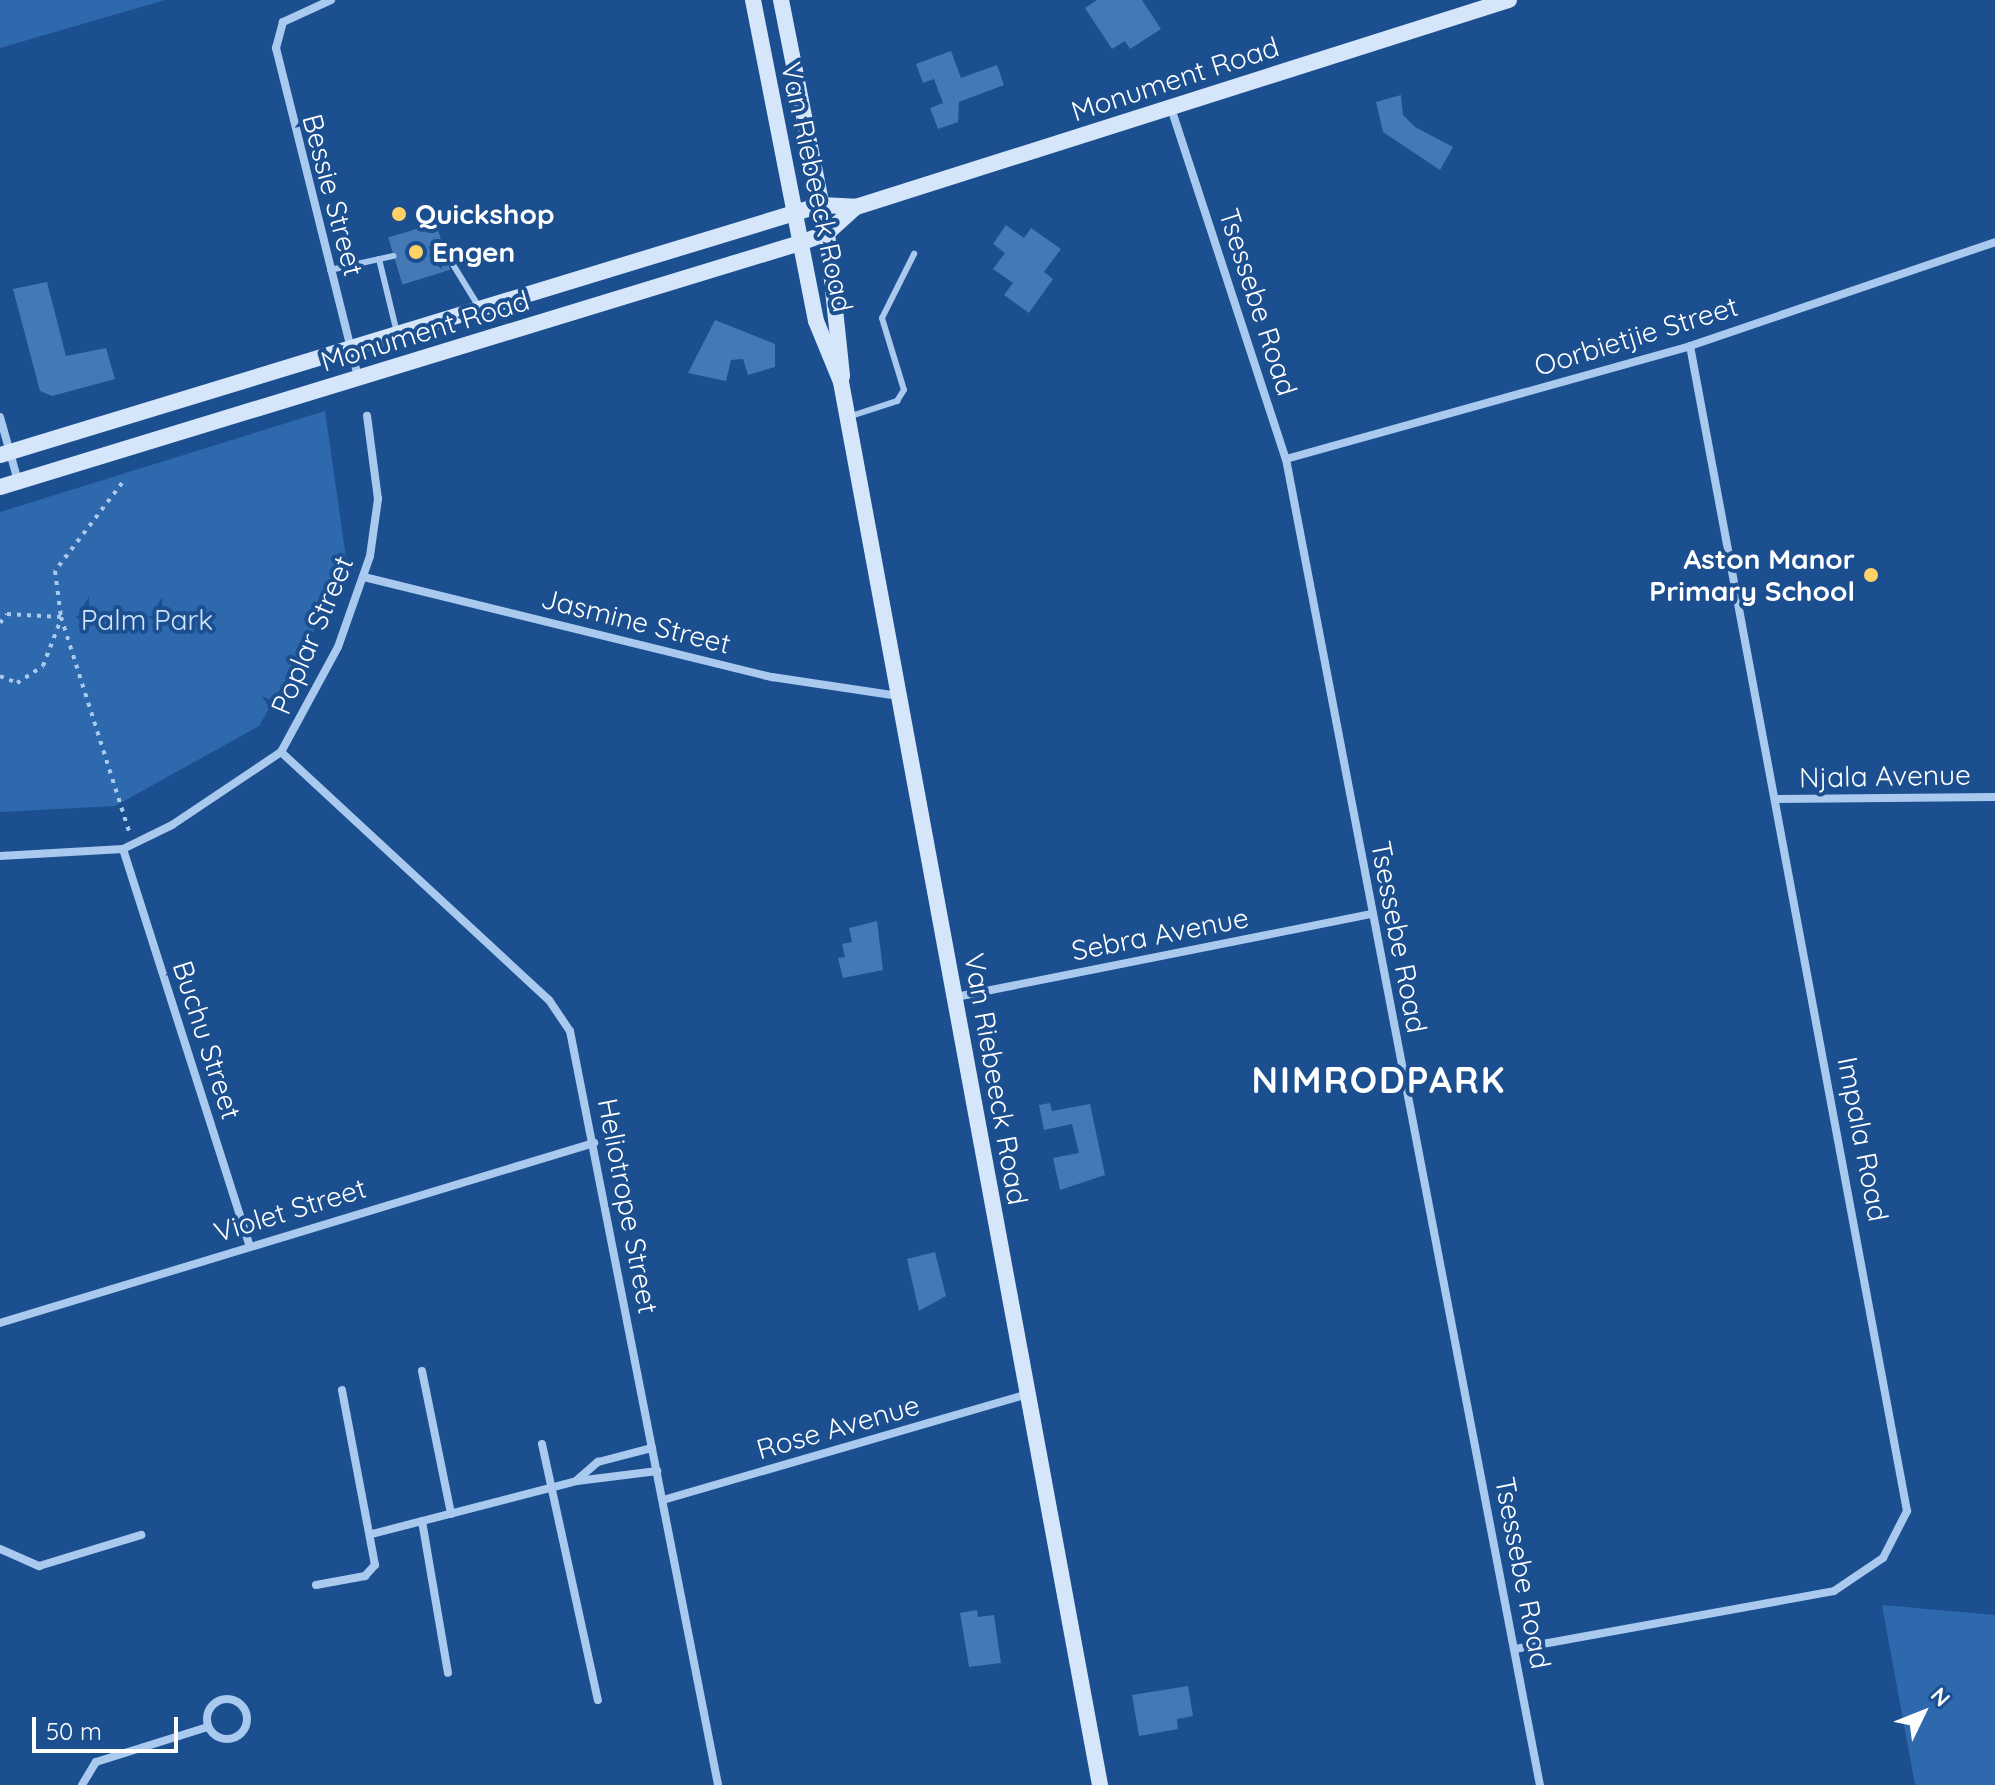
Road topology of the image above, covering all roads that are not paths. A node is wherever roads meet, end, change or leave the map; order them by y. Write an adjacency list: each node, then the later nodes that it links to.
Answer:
1 (331, 0): 5 (street)
2 (753, 0): 9 (main road, Van Riebeeck Road)
3 (781, 0): 7 (main road, Van Riebeeck Road)
4 (1509, 0): 6 (main road, Monument Road)
5 (317, 2): 17 (street, Bessie Street)
6 (1171, 108): 8 (main road, Monument Road); 28 (street, Tsessebe Road)
7 (821, 205): 8 (main road, Monument Road); 9 (main road, Monument Road); 10 (main road, Van Riebeeck Road)
8 (856, 207): 10 (main road, Monument Road)
9 (794, 215): 12 (main road, Van Riebeeck Road); 18 (main road, Monument Road)
10 (827, 233): 12 (main road, Monument Road); 23 (main road, Van Riebeeck Road)
11 (1995, 242): 20 (street, Oorbietjie Street)
12 (800, 243): 22 (main road, Monument Road); 23 (main road, Van Riebeeck Road)
13 (444, 250): 18 (lane)
14 (914, 254): 26 (lane)
15 (393, 256): 16 (lane)
16 (379, 259): 17 (lane); 19 (lane)
17 (330, 270): 21 (street, Bessie Street)
18 (480, 311): 19 (main road, Monument Road)
19 (397, 336): 21 (main road, Monument Road)
20 (1690, 346): 28 (street, Oorbietjie Street); 35 (street, Impala Road)
21 (351, 350): 22 (street, Bessie Street); 27 (main road, Monument Road)
22 (358, 379): 29 (main road, Monument Road)
23 (841, 382): 26 (main road, Van Riebeeck Road)
24 (367, 416): 31 (street, Poplar Street)
25 (0, 417): 27 (street)
26 (848, 417): 32 (main road, Van Riebeeck Road)
27 (4, 454): 29 (street)
28 (1286, 459): 38 (street, Tsessebe Road)
29 (18, 481): 30 (main road, Monument Road)
30 (0, 487)
31 (364, 577): 32 (street, Jasmine Street); 33 (street, Poplar Street)
32 (900, 696): 39 (main road, Van Riebeeck Road)
33 (281, 752): 36 (street, Poplar Street); 40 (street, Heliotrope Street)
34 (1995, 797): 35 (street, Njala Avenue)
35 (1776, 799): 58 (street, Impala Road)
36 (123, 849): 37 (street, Poplar Street); 41 (street, Buchu Street)
37 (0, 856)
38 (1372, 914): 39 (street, Sebra Avenue); 58 (street, Tsessebe Road)
39 (956, 997): 45 (main road, Van Riebeeck Road)
40 (594, 1143): 41 (street, Violet Street); 47 (street, Heliotrope Street)
41 (249, 1245): 42 (street, Violet Street)
42 (0, 1323)
43 (422, 1371): 52 (street)
44 (342, 1390): 54 (street)
45 (1025, 1395): 51 (street, Rose Avenue); 64 (main road, Van Riebeeck Road)
46 (542, 1444): 50 (street)
47 (652, 1448): 48 (street, Heliotrope Street); 49 (street)
48 (657, 1471): 49 (street); 51 (street, Heliotrope Street)
49 (577, 1481): 50 (street)
50 (551, 1488): 52 (street); 60 (street)
51 (663, 1500): 63 (street, Heliotrope Street)
52 (451, 1514): 53 (street)
53 (422, 1521): 54 (street); 59 (street)
54 (372, 1534): 57 (street)
55 (141, 1535): 56 (street)
56 (0, 1549)
57 (316, 1585)
58 (1515, 1649): 65 (street, Tsessebe Road)
59 (448, 1673)
60 (598, 1700)
61 (208, 1727): 61 (street); 62 (street)
62 (82, 1785)
63 (718, 1785)
64 (1100, 1785)
65 (1540, 1785)

